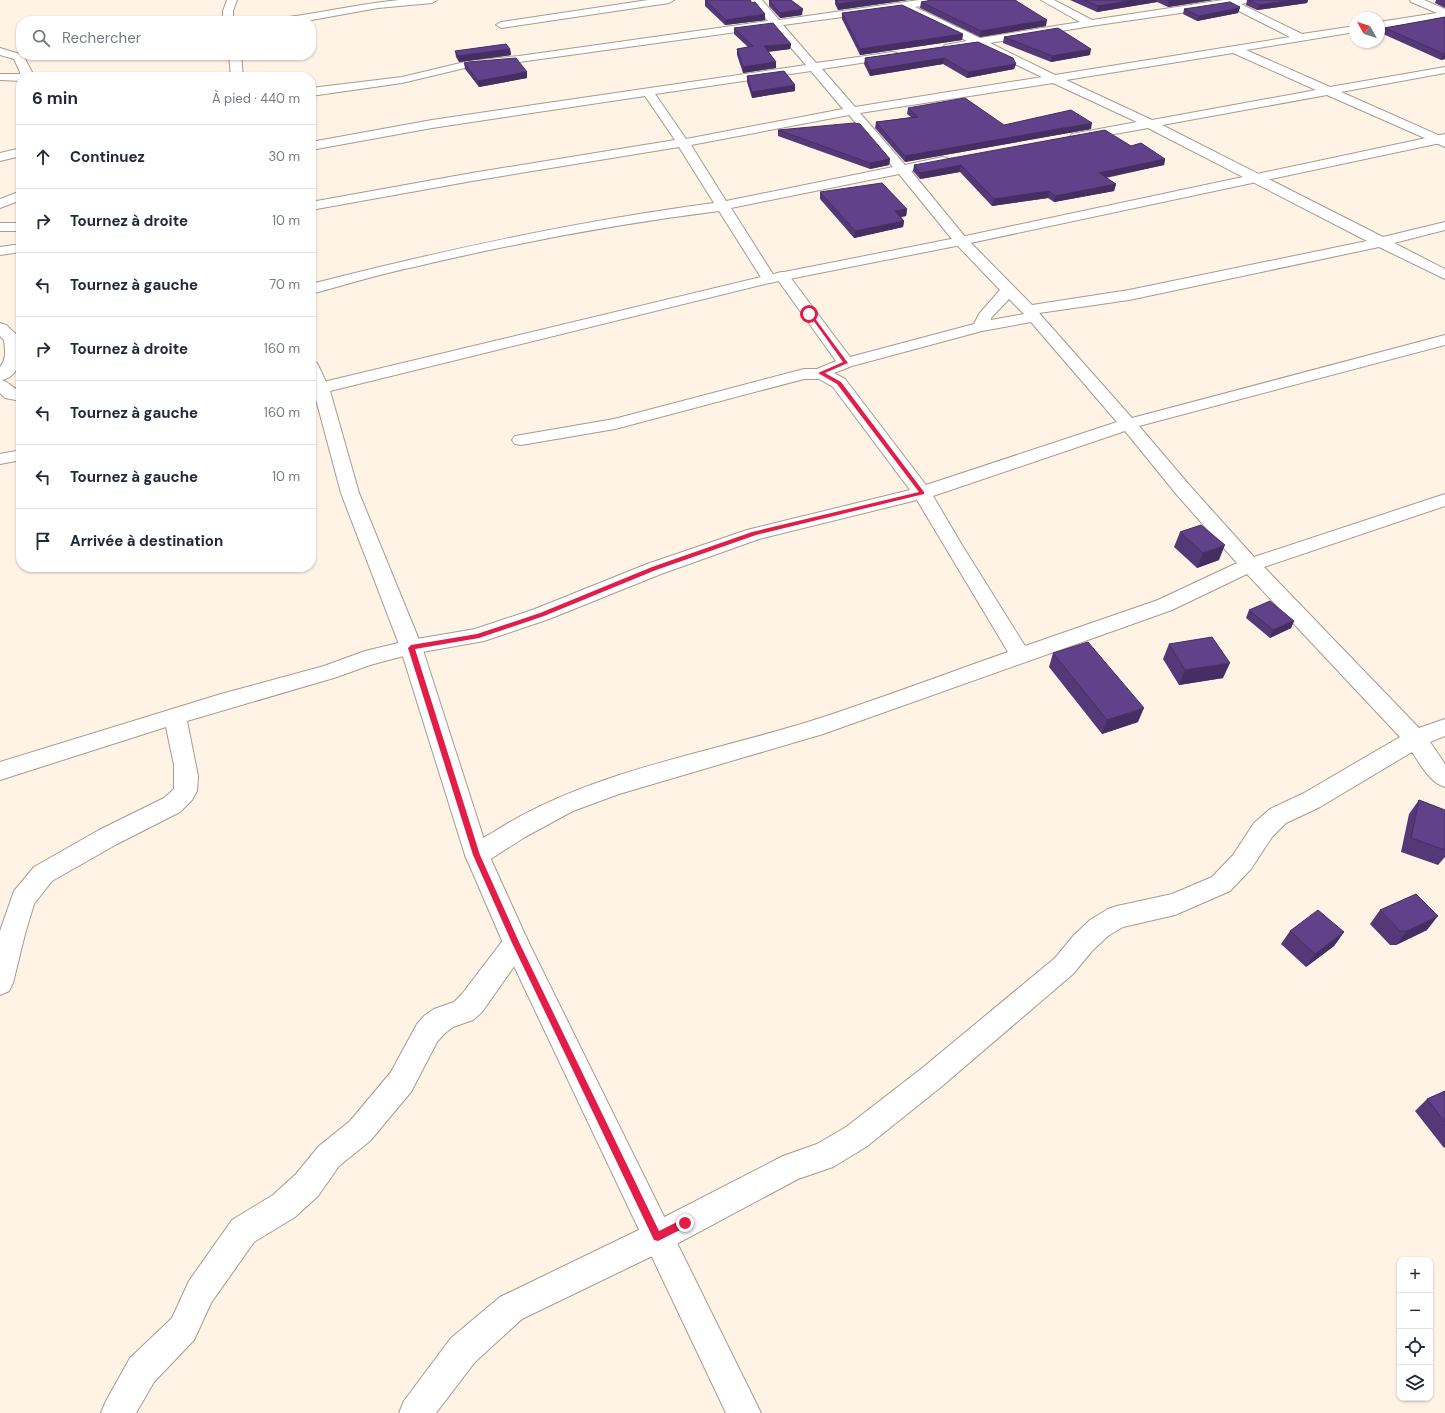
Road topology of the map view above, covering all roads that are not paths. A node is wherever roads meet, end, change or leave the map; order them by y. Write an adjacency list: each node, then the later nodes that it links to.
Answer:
1 (232, 0): 13 (street)
2 (410, 0): 3 (street)
3 (428, 0): 14 (street)
4 (669, 0): 18 (street)
5 (756, 0): 16 (street)
6 (941, 0): 11 (street)
7 (1046, 0): 15 (street)
8 (1248, 0): 10 (street)
9 (1415, 0): 12 (street)
10 (1228, 2): 15 (street); 20 (street)
11 (904, 5): 16 (street); 21 (street)
12 (1445, 14): 17 (street)
13 (228, 16)
14 (316, 17)
15 (1092, 23): 21 (street)
16 (776, 24): 27 (street); 34 (street)
17 (1385, 24)
18 (501, 25)
19 (1349, 30): 20 (street)
20 (1299, 37): 23 (street)
21 (980, 42): 22 (street); 33 (street)
22 (941, 48)
23 (1234, 49): 33 (street); 35 (street)
24 (902, 54): 27 (street)
25 (21, 60): 29 (street)
26 (235, 60): 30 (street)
27 (815, 67): 36 (street); 37 (street)
28 (1445, 70): 35 (street)
29 (26, 72)
30 (236, 72)
31 (0, 78): 32 (street)
32 (16, 78)
33 (1054, 79): 37 (street); 38 (street)
34 (316, 91)
35 (1327, 91): 38 (street); 40 (street)
36 (648, 92): 41 (street); 42 (street)
37 (851, 111): 41 (street); 46 (street)
38 (1149, 124): 39 (street); 47 (street)
39 (1064, 139)
40 (1442, 140): 47 (street)
41 (683, 143): 50 (street); 51 (street)
42 (316, 145)
43 (16, 153): 44 (street)
44 (0, 157)
45 (955, 158): 46 (street)
46 (901, 168): 51 (street); 55 (street)
47 (1256, 177): 55 (street); 56 (street)
48 (16, 197): 49 (street)
49 (0, 204)
50 (316, 205)
51 (722, 206): 60 (street); 61 (street)
52 (1445, 226): 56 (street)
53 (0, 227): 54 (street)
54 (16, 227)
55 (961, 241): 60 (street); 62 (street)
56 (1382, 242): 59 (street); 63 (street)
57 (16, 249): 58 (street)
58 (1, 251)
59 (1445, 275)
60 (776, 278): 67 (street); 70 (street)
61 (316, 288)
62 (1008, 290): 63 (street); 64 (street)
63 (1031, 314): 64 (street); 74 (street)
64 (981, 327): 67 (street)
65 (0, 328): 69 (street)
66 (1445, 340): 74 (street)
67 (846, 363): 68 (street)
68 (821, 373): 75 (street); 78 (street)
69 (0, 376)
70 (316, 382)
71 (0, 385): 73 (street)
72 (316, 388): 81 (street)
73 (16, 395)
74 (1128, 424): 78 (street); 80 (street)
75 (521, 440)
76 (16, 455): 77 (street)
77 (0, 459)
78 (922, 493): 81 (street); 82 (street)
79 (1445, 500): 80 (street)
80 (1250, 565): 82 (street); 85 (street)
81 (411, 648): 83 (street); 88 (street)
82 (1020, 655): 88 (street)
83 (175, 717): 86 (street); 90 (street)
84 (1445, 727): 85 (street)
85 (1415, 739): 87 (street); 91 (street)
86 (0, 771)
87 (1445, 778)
88 (477, 855): 89 (street)
89 (516, 943): 91 (street); 92 (street)
90 (0, 983)
91 (658, 1237): 93 (street); 94 (street)
92 (118, 1413)
93 (416, 1413)
94 (744, 1413)

